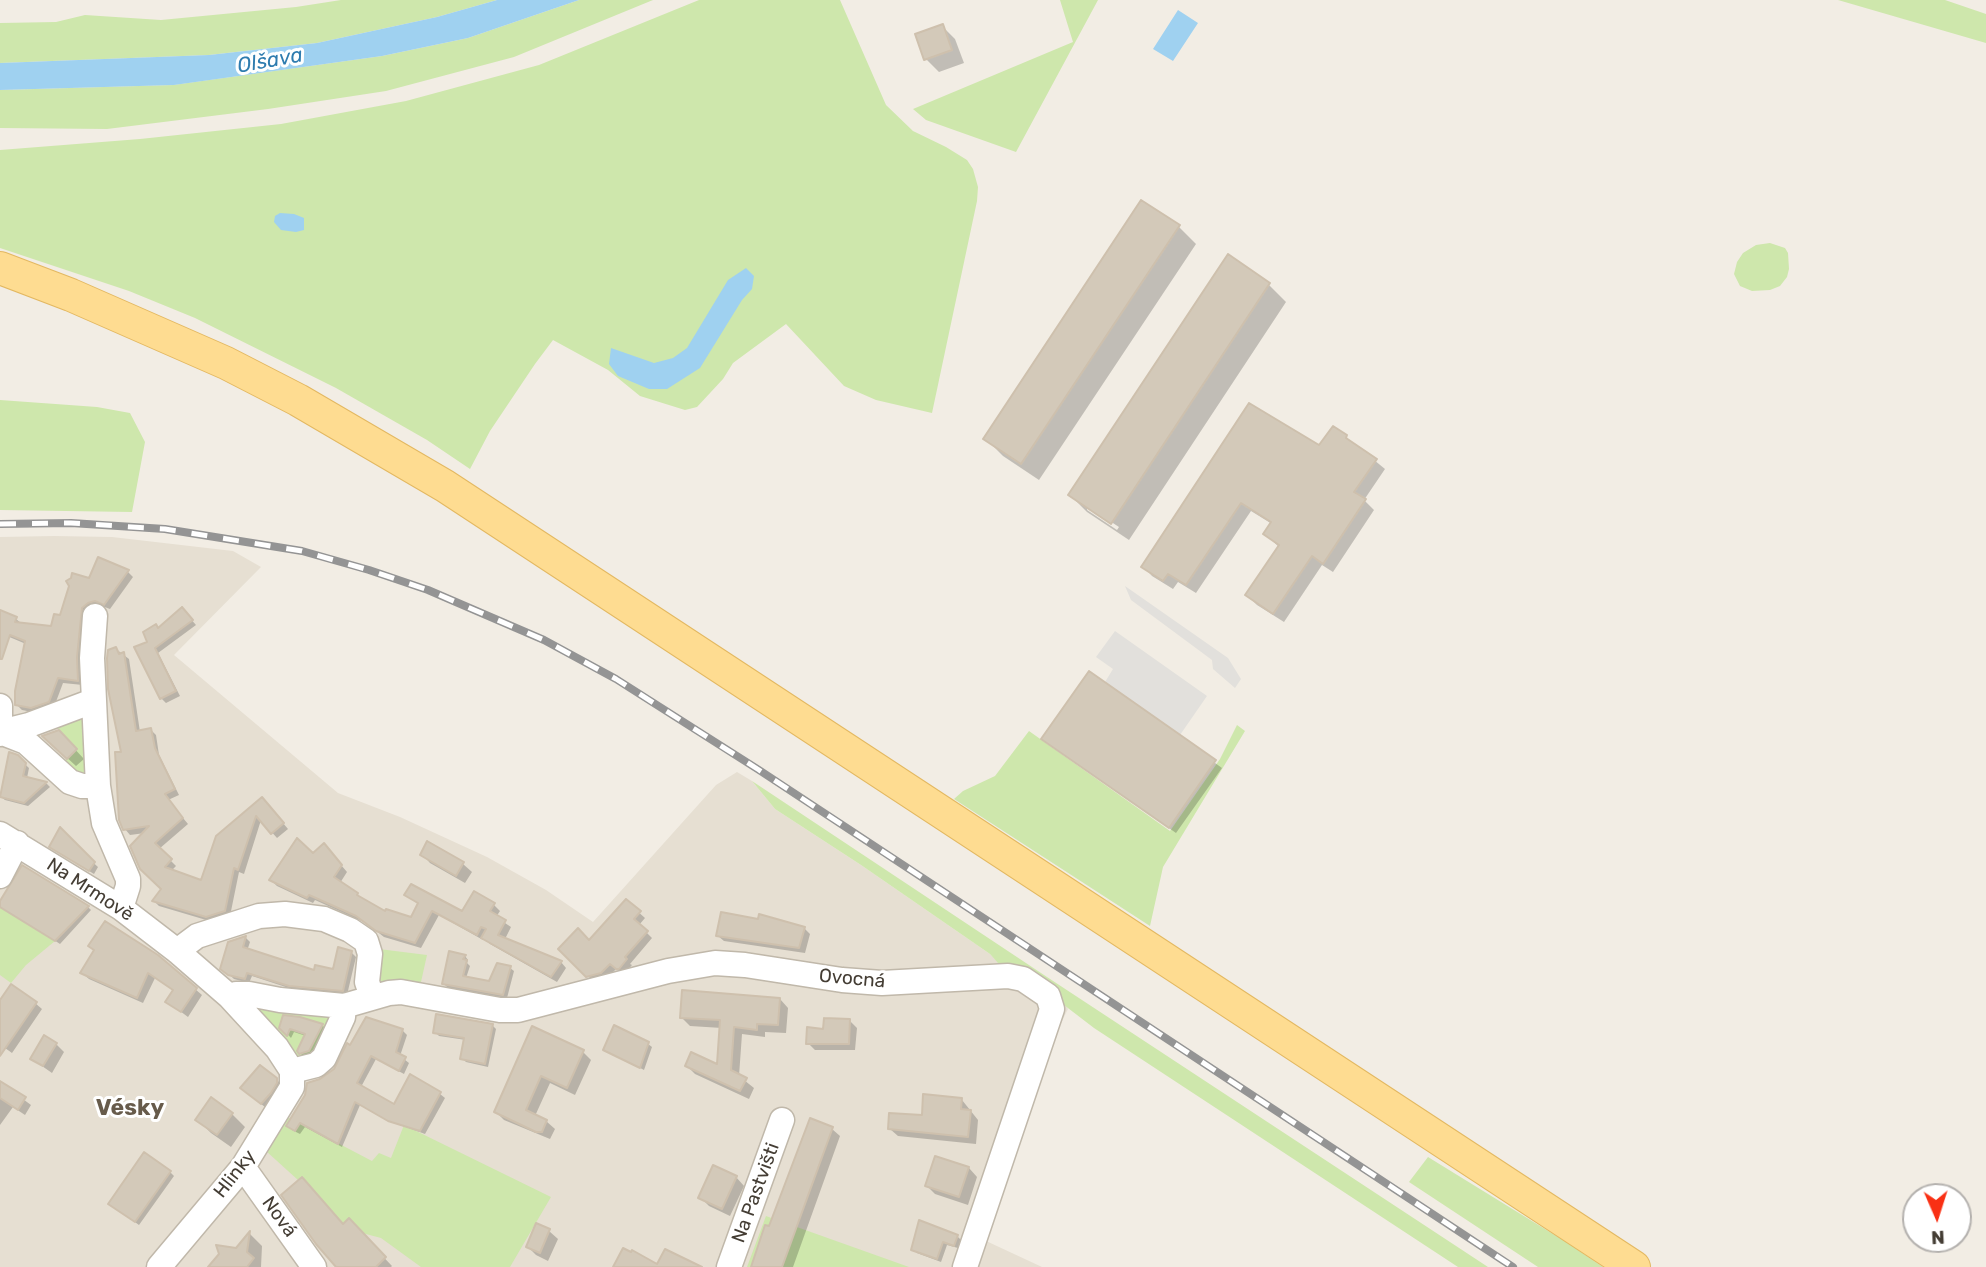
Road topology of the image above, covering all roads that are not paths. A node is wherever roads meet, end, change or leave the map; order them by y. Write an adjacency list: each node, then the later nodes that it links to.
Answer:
1 (0, 268): 21 (main road)
2 (95, 616): 3 (street)
3 (93, 701): 5 (street); 6 (street)
4 (0, 706): 5 (street)
5 (0, 733): 6 (street)
6 (98, 786): 9 (street)
7 (9, 839): 8 (street); 9 (street, Na Mrmově)
8 (0, 876)
9 (121, 908): 10 (street, Na Mrmově)
10 (177, 951): 11 (street, Na Mrmově); 12 (street)
11 (230, 997): 13 (street); 14 (street, Na Mrmově)
12 (372, 997): 13 (street); 20 (street, Ovocná)
13 (344, 1006): 14 (street)
14 (292, 1071): 16 (street, Hlinky)
15 (782, 1120): 19 (street, Na Pastvišti)
16 (243, 1167): 17 (street, Hlinky); 18 (street, Nová)
17 (159, 1267)
18 (314, 1267)
19 (729, 1267)
20 (965, 1267)
21 (1634, 1267)

